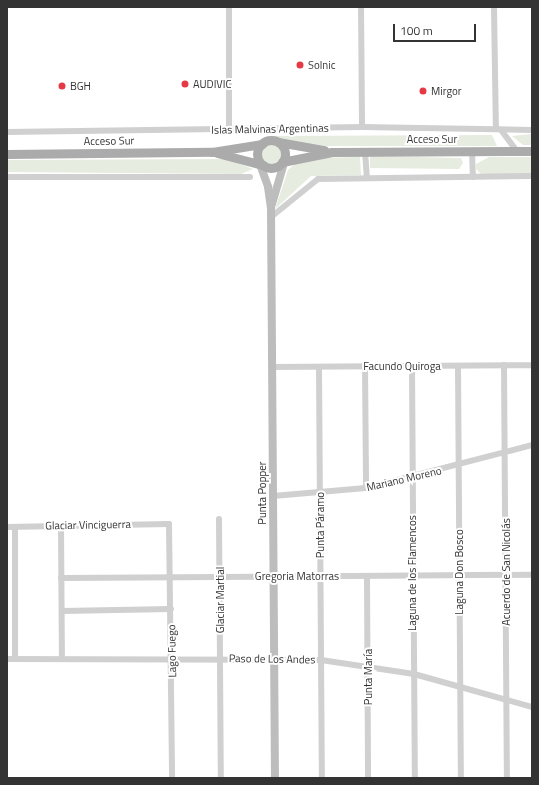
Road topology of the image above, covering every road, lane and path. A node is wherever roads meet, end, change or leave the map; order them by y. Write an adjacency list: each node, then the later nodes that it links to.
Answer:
1 (229, 7): 7 (street)
2 (361, 7): 4 (street)
3 (494, 7): 5 (street)
4 (362, 127): 5 (street, Islas Malvinas Argentinas); 7 (street, Islas Malvinas Argentinas)
5 (498, 129): 6 (street, Islas Malvinas Argentinas); 13 (street)
6 (532, 130)
7 (229, 131): 8 (street, Islas Malvinas Argentinas)
8 (7, 132)
9 (276, 142): 10 (main road, Acceso Sur); 16 (main road, Acceso Sur); 19 (main road)
10 (262, 144): 15 (main road, Acceso Sur); 20 (main road)
11 (365, 151): 12 (main road, Acceso Sur); 16 (main road, Acceso Sur); 24 (street)
12 (472, 151): 13 (main road, Acceso Sur); 25 (street)
13 (517, 151): 14 (main road, Acceso Sur)
14 (532, 151)
15 (212, 152): 17 (main road, Acceso Sur); 18 (main road, Acceso Sur)
16 (332, 152): 19 (main road, Acceso Sur)
17 (7, 154)
18 (231, 156): 20 (main road, Acceso Sur); 26 (street)
19 (285, 160): 20 (main road, Acceso Sur); 27 (street, Punta Popper)
20 (260, 163): 26 (street, Punta Popper)
21 (532, 176): 25 (street)
22 (7, 177): 23 (street)
23 (250, 177)
24 (367, 177): 25 (street); 27 (street)
25 (473, 177)
26 (268, 187): 27 (street, Punta Popper)
27 (271, 213): 32 (street, Punta Popper)
28 (504, 365): 29 (street, Facundo Quiroga); 31 (street, Facundo Quiroga); 36 (street, Acuerdo de San Nicolás)
29 (532, 365)
30 (365, 366): 33 (street, Facundo Quiroga); 34 (street, Facundo Quiroga); 39 (street)
31 (458, 366): 33 (street, Facundo Quiroga); 37 (street, Laguna Don Bosco)
32 (272, 367): 34 (street, Facundo Quiroga); 41 (street, Punta Popper)
33 (412, 367): 38 (street, Laguna de los Flamencos)
34 (319, 368): 40 (street, Punta Páramo)
35 (532, 445): 36 (street, Mariano Moreno)
36 (505, 453): 37 (street, Mariano Moreno); 49 (street, Acuerdo de San Nicolás)
37 (459, 466): 38 (street, Mariano Moreno); 48 (street, Laguna Don Bosco)
38 (412, 478): 39 (street, Mariano Moreno); 47 (street, Laguna de los Flamencos)
39 (366, 488): 40 (street, Mariano Moreno)
40 (321, 494): 41 (street, Mariano Moreno); 52 (street, Punta Páramo)
41 (273, 496): 51 (street, Punta Popper)
42 (219, 519): 55 (street, Glaciar Martial)
43 (169, 524): 44 (street, Glaciar Vinciguerra); 54 (street, Lago Fuego)
44 (61, 526): 46 (street, Glaciar Vinciguerra); 56 (street)
45 (7, 527): 46 (street, Glaciar Vinciguerra)
46 (15, 527): 62 (street)
47 (412, 575): 48 (street, Gregoria Matorras); 53 (street, Gregoria Matorras); 67 (street, Laguna de los Flamencos)
48 (459, 575): 49 (street, Gregoria Matorras); 68 (street, Laguna Don Bosco)
49 (505, 575): 50 (street, Gregoria Matorras); 69 (street, Acuerdo de San Nicolás)
50 (532, 575)
51 (273, 576): 52 (street, Gregoria Matorras); 55 (street, Gregoria Matorras); 60 (street, Punta Popper)
52 (320, 576): 53 (street, Gregoria Matorras); 65 (street, Punta Páramo)
53 (367, 576): 66 (street, Punta María)
54 (170, 577): 55 (street, Gregoria Matorras); 56 (street, Gregoria Matorras); 57 (street, Lago Fuego)
55 (221, 577): 59 (street, Glaciar Martial)
56 (61, 578): 58 (street)
57 (171, 610): 58 (street); 64 (street, Lago Fuego)
58 (62, 611): 63 (street)
59 (221, 658): 60 (street, Paso de Los Andes); 64 (street, Paso de Los Andes); 72 (street, Glaciar Martial)
60 (274, 658): 65 (street, Paso de Los Andes); 73 (street, Punta Popper)
61 (7, 659): 62 (street, Paso de Los Andes)
62 (15, 659): 63 (street, Paso de Los Andes)
63 (62, 659): 64 (street, Paso de Los Andes)
64 (172, 659): 71 (street, Lago Fuego)
65 (321, 660): 66 (street, Paso de Los Andes); 74 (street, Punta Páramo)
66 (367, 666): 67 (street, Paso de Los Andes); 75 (street, Punta María)
67 (414, 674): 68 (street, Paso de Los Andes); 76 (street, Laguna de los Flamencos)
68 (460, 688): 69 (street, Paso de Los Andes); 77 (street, Laguna Don Bosco)
69 (507, 701): 70 (street, Paso de Los Andes); 78 (street, Acuerdo de San Nicolás)
70 (532, 707)
71 (172, 778)
72 (221, 778)
73 (275, 778)
74 (322, 778)
75 (368, 778)
76 (414, 778)
77 (461, 778)
78 (506, 778)

